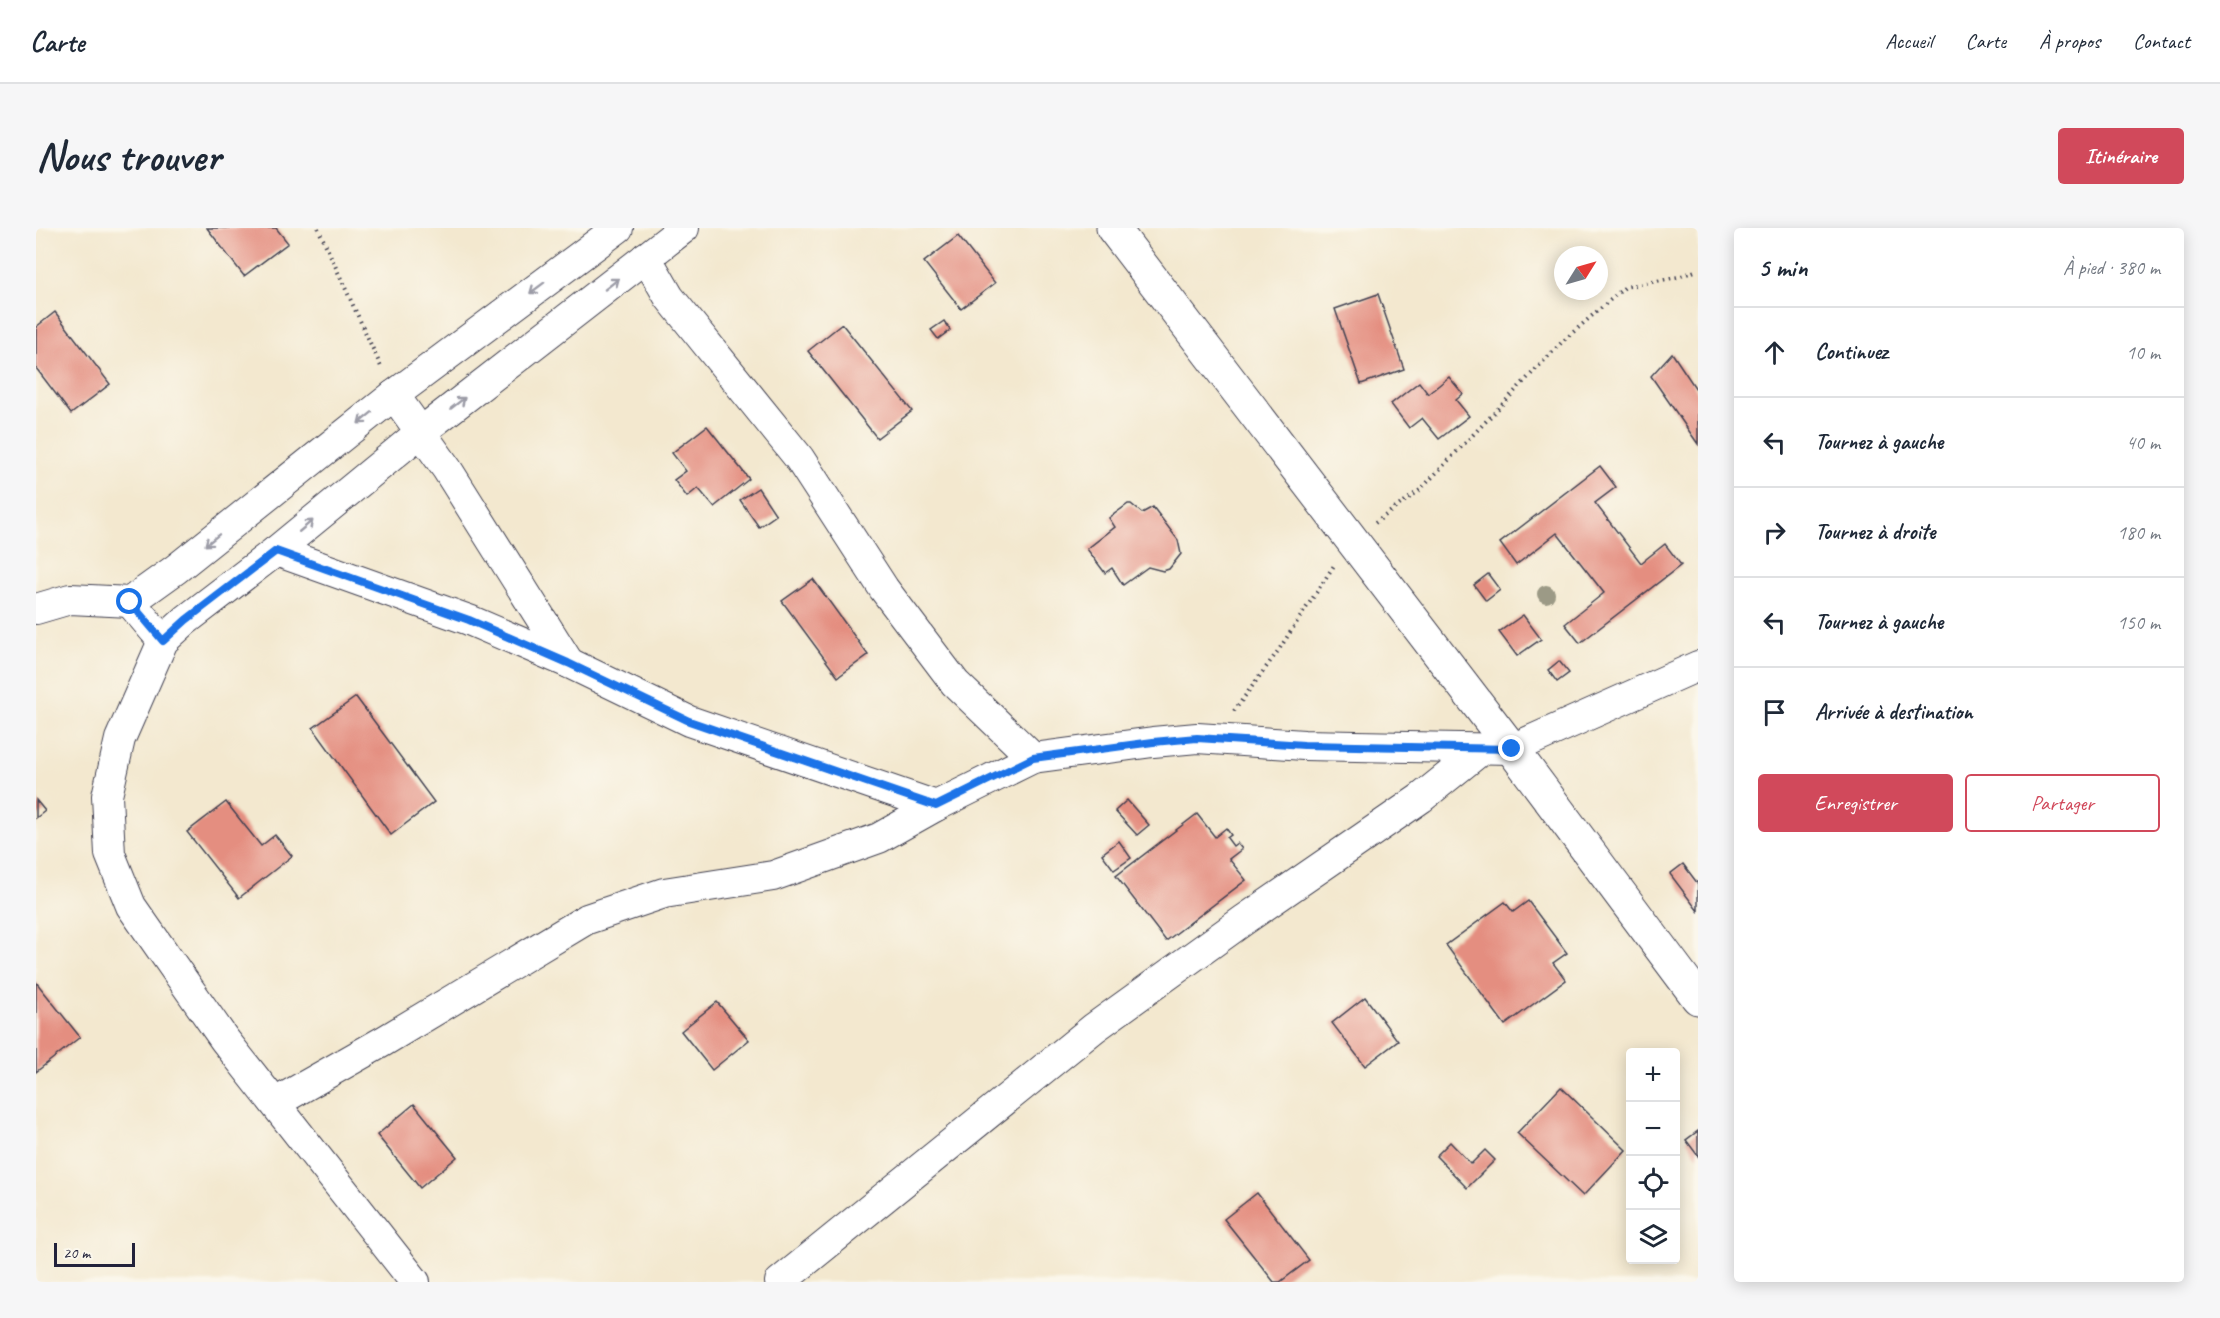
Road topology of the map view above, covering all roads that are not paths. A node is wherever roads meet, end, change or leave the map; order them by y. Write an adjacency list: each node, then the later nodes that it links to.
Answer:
1 (618, 228): 5 (street, one-way to 5)
2 (684, 228): 4 (street)
3 (1113, 228): 13 (main road)
4 (646, 257): 6 (street, one-way to 4); 14 (street)
5 (394, 395): 6 (street); 8 (street, one-way to 8)
6 (421, 432): 7 (street, one-way to 6); 11 (street)
7 (276, 551): 10 (street); 11 (street)
8 (130, 602): 9 (street); 10 (street)
9 (36, 609)
10 (163, 641): 17 (street)
11 (568, 663): 15 (street)
12 (1698, 666): 13 (street)
13 (1497, 749): 14 (street); 16 (main road); 19 (street)
14 (1033, 758): 15 (street)
15 (936, 806): 17 (street)
16 (1698, 998)
17 (275, 1103): 18 (street)
18 (415, 1282)
19 (780, 1282)

